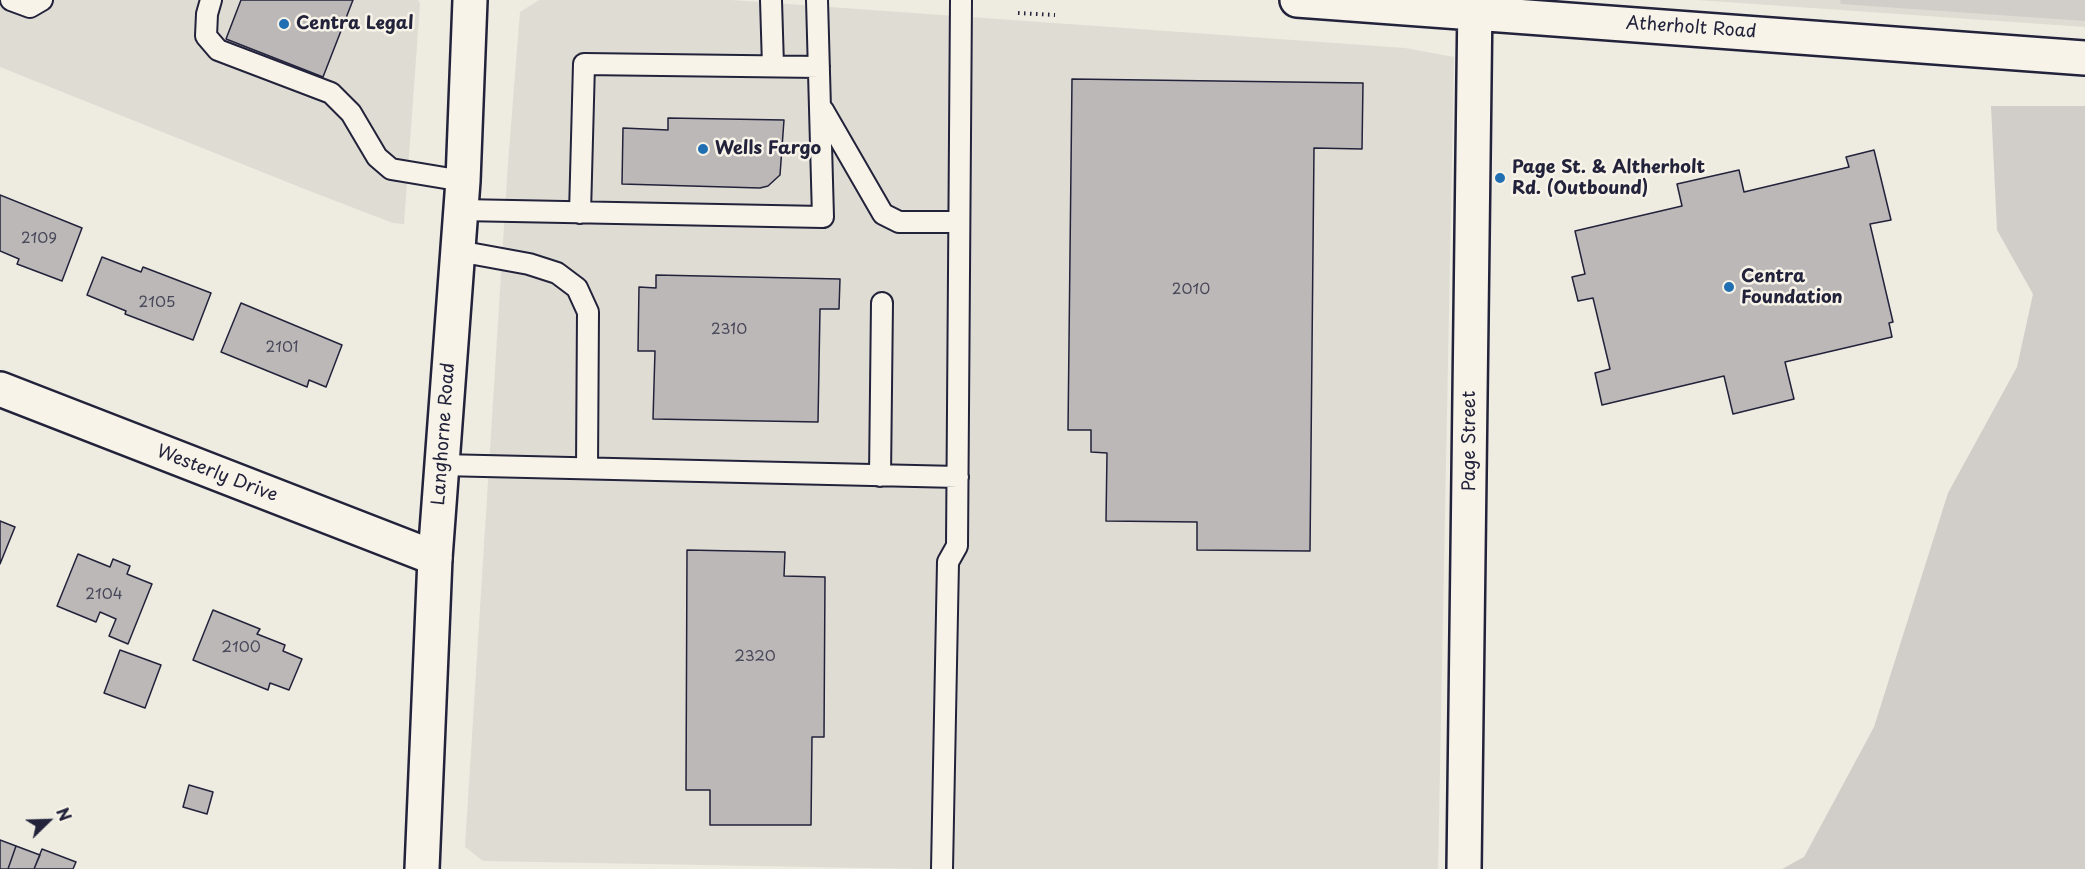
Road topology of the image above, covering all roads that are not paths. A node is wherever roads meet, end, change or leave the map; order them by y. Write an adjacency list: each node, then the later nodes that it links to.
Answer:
1 (11, 0): 2 (lane)
2 (42, 0)
3 (211, 0): 14 (lane)
4 (470, 0): 14 (street, Langhorne Road)
5 (771, 0): 11 (lane)
6 (818, 0): 12 (lane)
7 (961, 0): 16 (lane)
8 (1297, 0): 9 (street, Atherholt Road)
9 (1474, 6): 10 (street, Atherholt Road); 27 (street, Page Street)
10 (2085, 58)
11 (773, 66): 12 (lane); 15 (lane)
12 (819, 67): 13 (lane)
13 (820, 106): 15 (lane); 16 (lane)
14 (462, 196): 15 (lane); 17 (street, Langhorne Road)
15 (580, 213)
16 (959, 222): 23 (lane)
17 (458, 251): 20 (street, Langhorne Road); 21 (lane)
18 (882, 303): 22 (lane)
19 (0, 389): 24 (street, Westerly Drive)
20 (441, 465): 21 (lane); 24 (street, Langhorne Road)
21 (586, 468): 22 (lane)
22 (880, 476): 23 (lane)
23 (958, 477): 26 (lane)
24 (435, 558): 25 (street, Langhorne Road)
25 (422, 869)
26 (942, 869)
27 (1464, 869)

